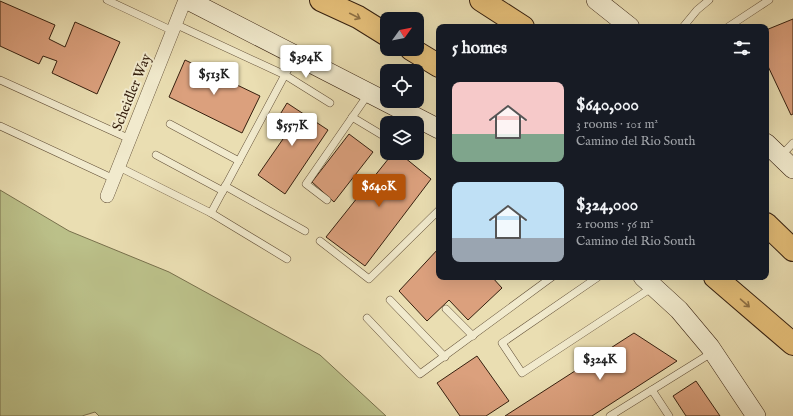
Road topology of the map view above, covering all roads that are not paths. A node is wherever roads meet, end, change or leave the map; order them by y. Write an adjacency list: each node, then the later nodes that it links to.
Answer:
1 (107, 0): 13 (lane)
2 (185, 0): 13 (street, Scheidler Way)
3 (188, 0): 15 (street)
4 (322, 0): 14 (highway, one-way to 14)
5 (480, 0): 9 (highway)
6 (596, 0): 10 (street)
7 (709, 0): 11 (lane)
8 (768, 0): 12 (lane)
9 (518, 24)
10 (626, 24)
11 (685, 24)
12 (732, 24)
13 (174, 27): 18 (lane); 27 (street, Scheidler Way)
14 (380, 31)
15 (296, 56): 18 (lane); 20 (street)
16 (423, 56): 17 (highway)
17 (436, 64)
18 (285, 75): 21 (lane); 31 (lane)
19 (0, 80): 27 (lane)
20 (369, 93): 22 (lane); 25 (street)
21 (330, 103)
22 (352, 117): 26 (lane); 35 (lane)
23 (170, 124): 31 (lane)
24 (0, 126): 32 (lane)
25 (436, 127)
26 (380, 134)
27 (130, 139): 32 (street, Scheidler Way)
28 (769, 145): 30 (street)
29 (156, 155): 33 (lane)
30 (789, 156)
31 (239, 161): 33 (lane)
32 (116, 173): 34 (street, Scheidler Way); 36 (lane)
33 (224, 189): 36 (lane); 39 (lane)
34 (107, 196)
35 (327, 200)
36 (211, 213): 42 (lane)
37 (436, 213): 40 (lane)
38 (769, 227): 41 (highway)
39 (305, 231)
40 (320, 241)
41 (793, 250)
42 (287, 259)
43 (540, 280): 48 (lane)
44 (548, 280): 48 (lane)
45 (594, 280): 47 (lane)
46 (718, 280): 53 (highway, one-way to 53)
47 (648, 282): 54 (street)
48 (543, 283): 52 (lane)
49 (390, 300): 55 (lane)
50 (446, 309): 52 (lane)
51 (367, 318): 55 (lane)
52 (473, 336): 55 (lane)
53 (793, 344)
54 (714, 352): 56 (lane); 59 (street)
55 (445, 357)
56 (652, 390): 57 (lane); 58 (lane)
57 (610, 416)
58 (669, 416)
59 (756, 416)

